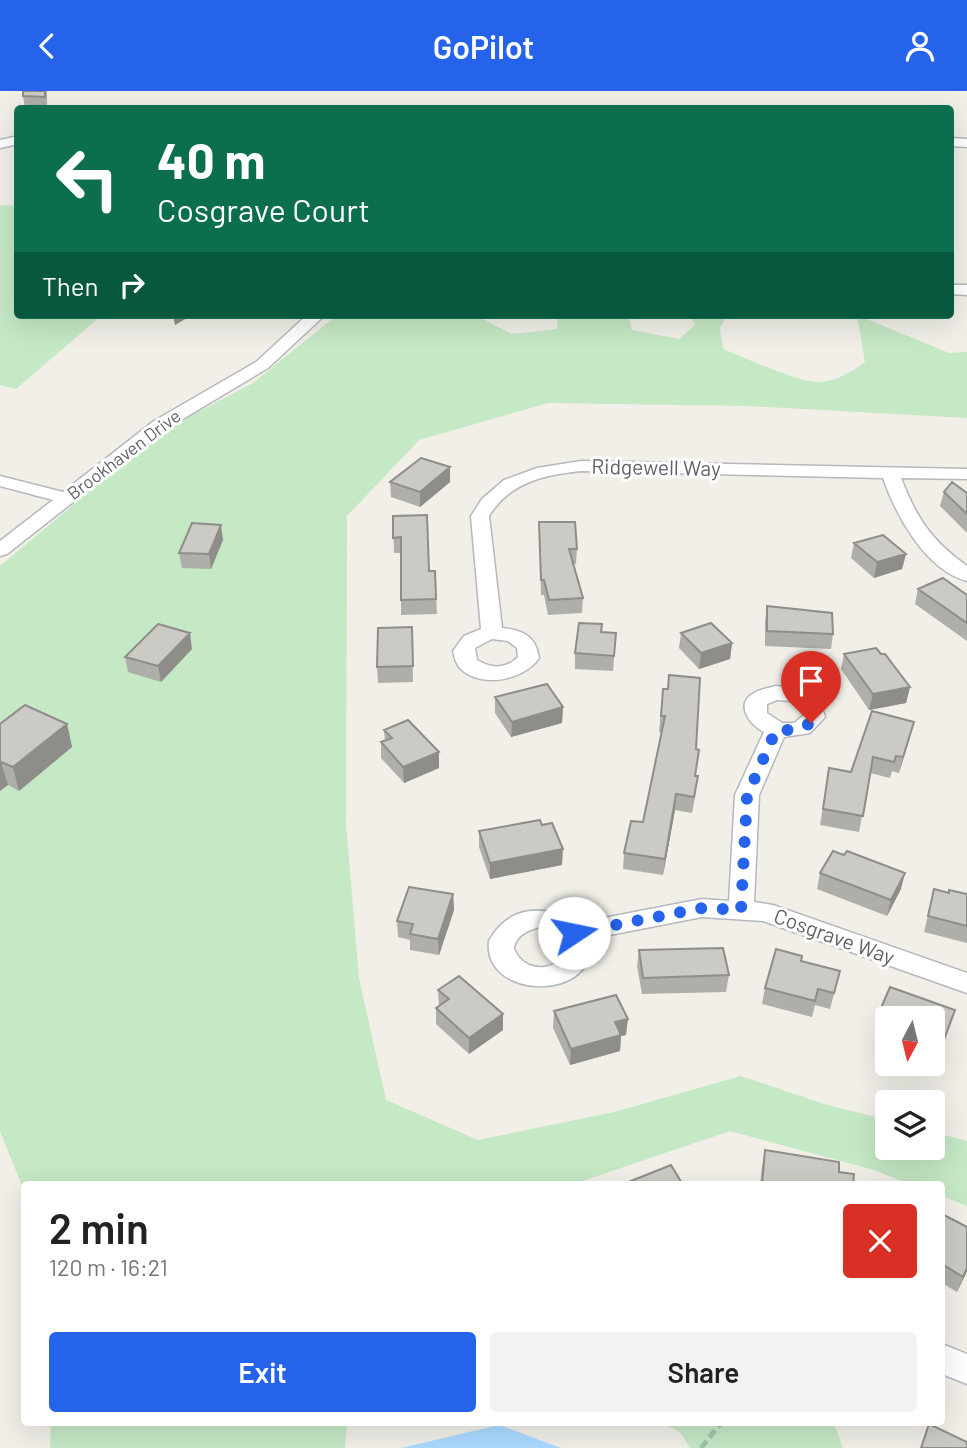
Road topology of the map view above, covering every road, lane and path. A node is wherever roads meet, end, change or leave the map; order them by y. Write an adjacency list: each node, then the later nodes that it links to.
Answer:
1 (312, 319): 5 (street, Brookhaven Drive)
2 (890, 472): 3 (street, Ridgewell Way); 7 (street); 8 (street, Ridgewell Way)
3 (967, 474)
4 (0, 481): 5 (street)
5 (66, 498): 6 (street, Brookhaven Drive)
6 (0, 550)
7 (967, 575)
8 (492, 633)
9 (776, 730): 10 (street)
10 (741, 910): 11 (street, Cosgrave Way); 12 (street, Cosgrave Way)
11 (574, 933)
12 (967, 983)
13 (945, 1360): 14 (street)
14 (967, 1369)
15 (719, 1426): 16 (path)
16 (701, 1448)

